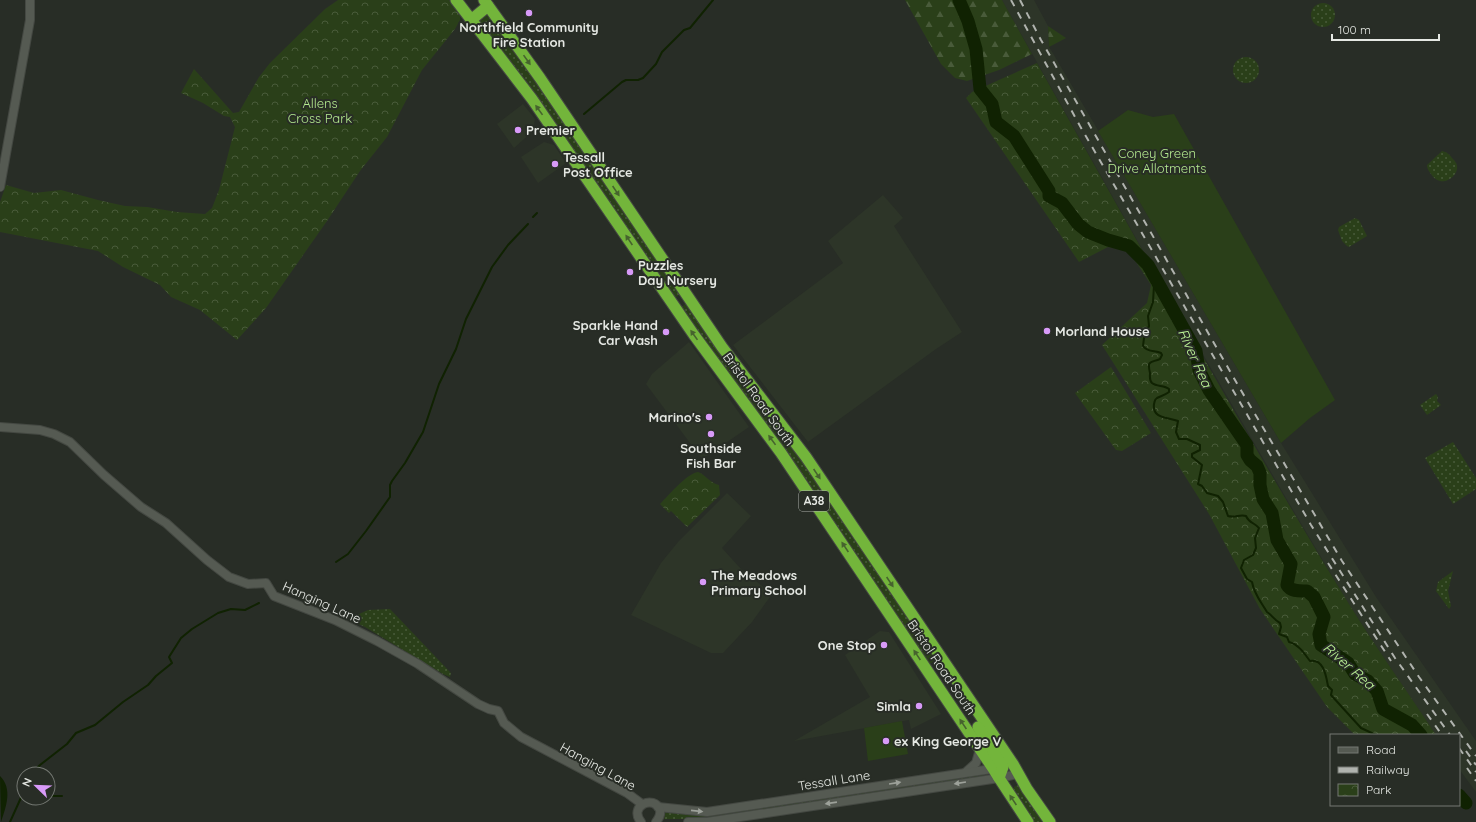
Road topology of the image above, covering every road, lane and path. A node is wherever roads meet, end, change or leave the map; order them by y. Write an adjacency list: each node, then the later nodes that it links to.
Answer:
1 (30, 0): 5 (street)
2 (456, 0): 4 (highway, Bristol Road South / A38)
3 (486, 3): 4 (highway); 6 (highway, Bristol Road South / A38, one-way to 6)
4 (471, 20): 7 (highway, Bristol Road South / A38, one-way to 4)
5 (0, 187)
6 (687, 296): 7 (highway); 9 (highway, Bristol Road South / A38, one-way to 9)
7 (675, 306): 10 (highway, Bristol Road South / A38, one-way to 7)
8 (0, 427): 15 (street, Hanging Lane)
9 (943, 662): 10 (highway); 12 (highway, Bristol Road South / A38)
10 (947, 699): 11 (highway, Bristol Road South / A38, one-way to 10)
11 (980, 749): 12 (highway, Bristol Road South / A38); 13 (street)
12 (1002, 770): 13 (street, Tessall Lane); 14 (highway, Bristol Road South / A38); 14 (street, Tessall Lane); 19 (street, Tessall Lane, one-way to 19); 20 (highway, Bristol Road South / A38, one-way to 12)
13 (966, 772): 16 (street, Tessall Lane, one-way to 13)
14 (1018, 774): 21 (highway, Bristol Road South / A38)
15 (642, 804): 16 (street, Tessall Lane); 17 (street)
16 (658, 807): 18 (street)
17 (641, 822)
18 (656, 822)
19 (688, 822)
20 (1028, 822)
21 (1050, 822)

